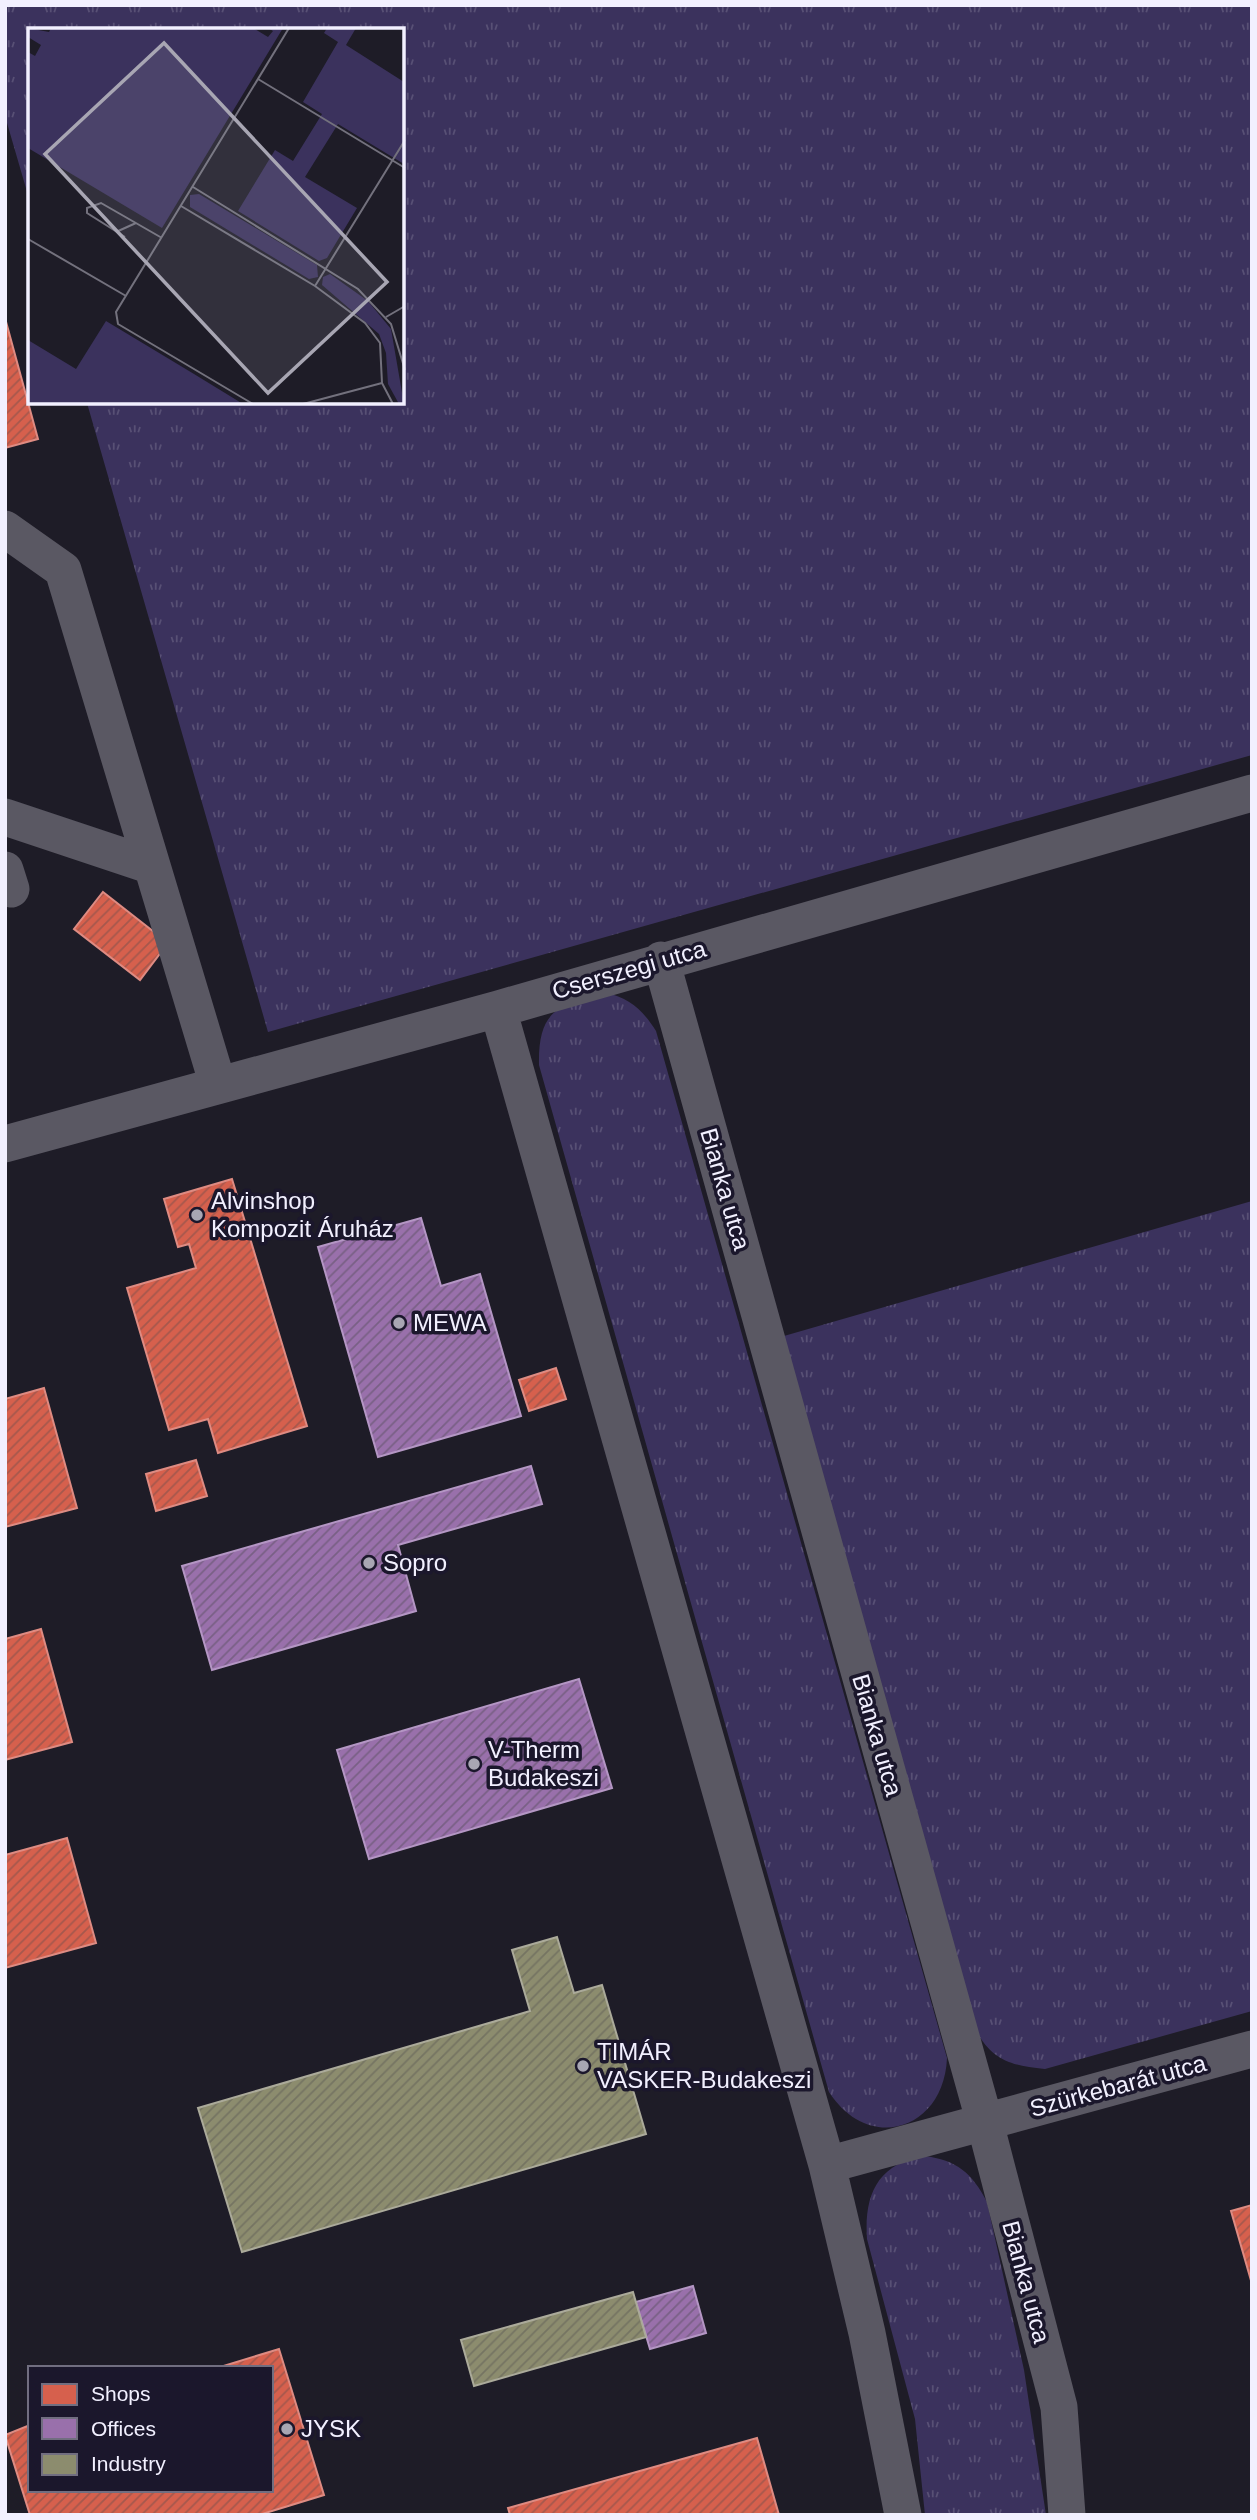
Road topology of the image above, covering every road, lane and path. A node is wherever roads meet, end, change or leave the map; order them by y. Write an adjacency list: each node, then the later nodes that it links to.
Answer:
1 (5, 529): 4 (street)
2 (1252, 793): 5 (street, Cserszegi utca)
3 (5, 817): 4 (street)
4 (152, 866): 7 (street)
5 (661, 960): 6 (street, Cserszegi utca); 10 (street, Bianka utca)
6 (498, 1009): 7 (street, Cserszegi utca); 11 (street)
7 (218, 1085): 8 (street, Cserszegi utca)
8 (5, 1144)
9 (1252, 2049): 10 (street, Szürkebarát utca)
10 (985, 2123): 11 (street, Szürkebarát utca); 13 (street, Bianka utca)
11 (827, 2165): 12 (street)
12 (903, 2515)
13 (1067, 2515)

